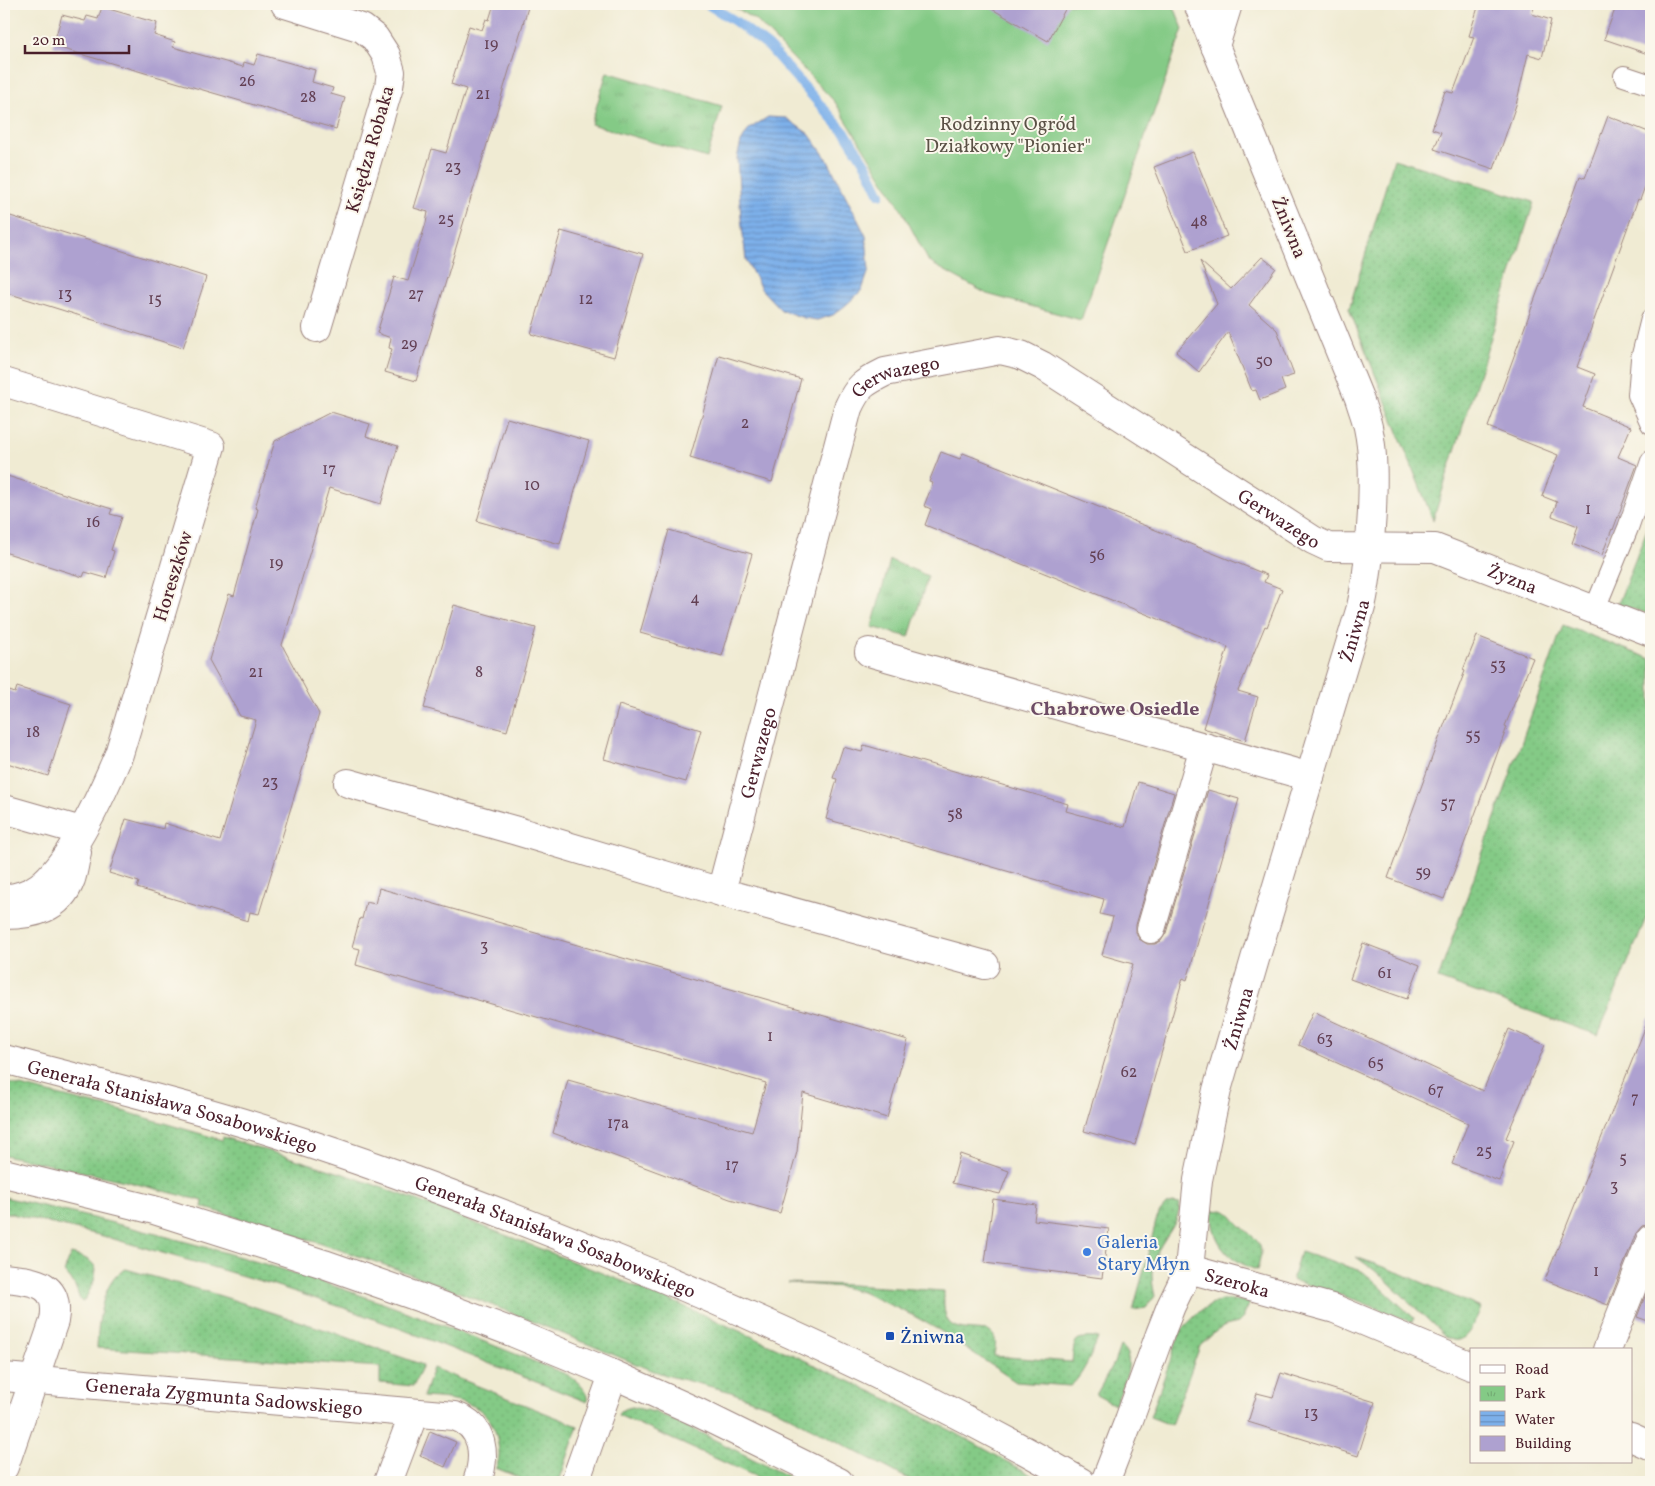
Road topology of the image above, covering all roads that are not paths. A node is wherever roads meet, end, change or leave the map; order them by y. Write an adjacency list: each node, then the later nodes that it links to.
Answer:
1 (284, 4): 8 (street, Księdza Robaka)
2 (1198, 4): 4 (street, Żniwna)
3 (1228, 4): 4 (street)
4 (1215, 46): 12 (street, Żniwna)
5 (1624, 76): 6 (lane)
6 (1651, 85)
7 (1651, 319): 10 (lane)
8 (317, 328)
9 (4, 382): 20 (street, Horeszków)
10 (1651, 424)
11 (1651, 460): 13 (lane)
12 (1370, 547): 13 (street, Żyzna); 17 (street, Żniwna); 21 (street, Gerwazego)
13 (1594, 611): 14 (street, Żyzna)
14 (1651, 632)
15 (869, 652): 16 (street)
16 (1204, 747): 17 (street); 24 (street)
17 (1310, 777): 29 (street, Żniwna)
18 (348, 783): 21 (street)
19 (4, 809): 20 (street)
20 (81, 831): 22 (street); 23 (street)
21 (721, 892): 25 (street)
22 (4, 898)
23 (4, 915)
24 (1151, 929)
25 (984, 966)
26 (4, 1059): 44 (street, Generała Stanisława Sosabowskiego)
27 (4, 1173): 33 (street)
28 (1651, 1239): 31 (street)
29 (1189, 1269): 32 (street, Szeroka); 45 (street, Szeroka)
30 (4, 1278): 35 (street)
31 (1608, 1348)
32 (1470, 1366)
33 (613, 1374): 42 (street); 43 (street)
34 (4, 1377): 35 (street, Generała Zygmunta Sadowskiego)
35 (35, 1380): 36 (street, Generała Zygmunta Sadowskiego); 39 (street)
36 (414, 1413): 40 (street); 41 (street, Generała Zygmunta Sadowskiego)
37 (1632, 1437): 38 (street)
38 (1651, 1446)
39 (4, 1467)
40 (388, 1482)
41 (477, 1482)
42 (575, 1482)
43 (839, 1482)
44 (1081, 1482)
45 (1105, 1482)

